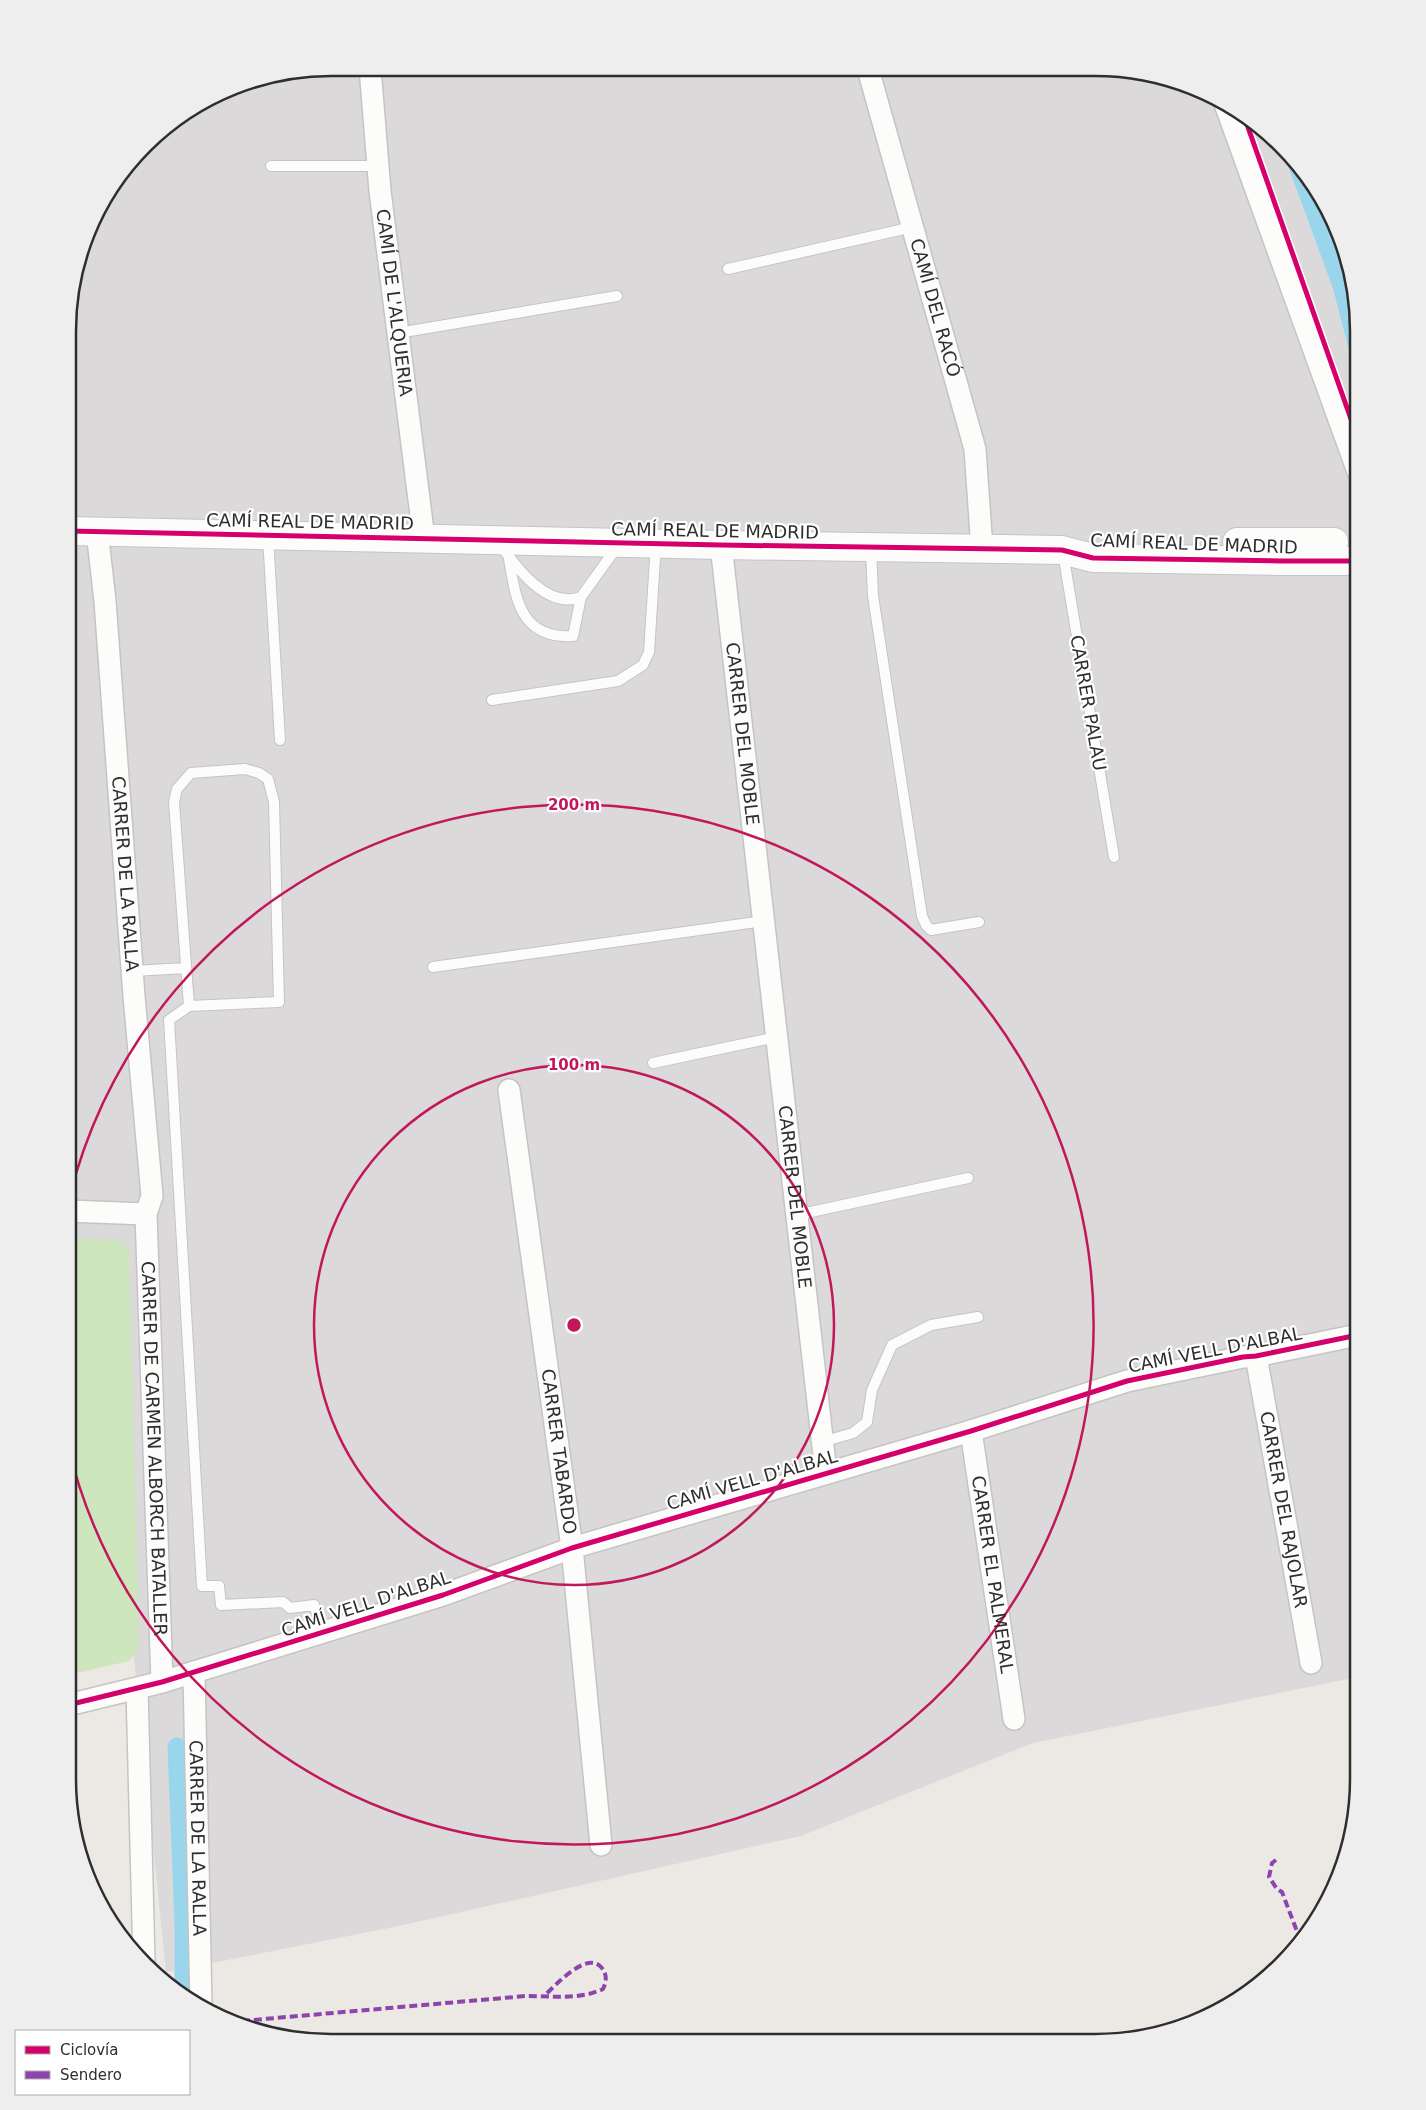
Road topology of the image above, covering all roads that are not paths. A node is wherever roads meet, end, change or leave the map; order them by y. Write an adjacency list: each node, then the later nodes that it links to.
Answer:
1 (371, 76): 5 (street, CAMÍ DE L'ALQUERIA)
2 (870, 76): 6 (street, CAMÍ DEL RACÓ)
3 (1229, 114): 10 (street)
4 (271, 166): 5 (lane)
5 (378, 166): 9 (street, CAMÍ DE L'ALQUERIA)
6 (913, 227): 7 (lane); 21 (street, CAMÍ DEL RACÓ)
7 (728, 269)
8 (617, 296): 9 (lane)
9 (398, 333): 14 (street, CAMÍ DE L'ALQUERIA)
10 (1350, 450)
11 (76, 531): 12 (street, CAMÍ REAL DE MADRID)
12 (97, 531): 13 (street, CAMÍ REAL DE MADRID); 34 (street, CARRER DE LA RALLA)
13 (268, 535): 14 (street, CAMÍ REAL DE MADRID); 28 (lane)
14 (424, 539): 20 (street, CAMÍ REAL DE MADRID)
15 (1350, 542): 22 (street, CAMÍ REAL DE MADRID)
16 (620, 543): 17 (street, CAMÍ REAL DE MADRID); 20 (street, CAMÍ REAL DE MADRID); 26 (lane)
17 (656, 544): 18 (street, CAMÍ REAL DE MADRID); 27 (lane)
18 (721, 545): 19 (street, CAMÍ REAL DE MADRID); 30 (street, CARRER DEL MOBLE)
19 (870, 547): 21 (street, CAMÍ REAL DE MADRID); 31 (lane)
20 (503, 548): 26 (lane); 26 (lane)
21 (982, 548): 22 (street, CAMÍ REAL DE MADRID)
22 (1062, 550): 25 (street, CAMÍ REAL DE MADRID); 29 (lane, CARRER PALAU)
23 (1350, 550): 25 (street, CAMÍ REAL DE MADRID)
24 (1350, 560): 25 (street, CAMÍ REAL DE MADRID)
25 (1282, 561)
26 (581, 597)
27 (492, 700)
28 (280, 740)
29 (1114, 857)
30 (764, 921): 33 (lane); 36 (street, CARRER DEL MOBLE)
31 (979, 922)
32 (186, 968): 34 (lane); 35 (lane); 35 (lane)
33 (433, 968)
34 (133, 971): 41 (street, CARRER DE LA RALLA)
35 (189, 1006): 50 (lane)
36 (777, 1037): 37 (lane); 42 (street, CARRER DEL MOBLE)
37 (653, 1063)
38 (510, 1090): 49 (street, CARRER TABARDO)
39 (968, 1178): 42 (lane)
40 (76, 1211): 41 (street)
41 (146, 1214): 53 (street, CARRER DE CARMEN ALBORCH BATALLER)
42 (797, 1215): 47 (street, CARRER DEL MOBLE)
43 (978, 1317): 47 (lane)
44 (1350, 1338): 45 (street, CAMÍ VELL D'ALBAL)
45 (1256, 1356): 46 (street, CAMÍ VELL D'ALBAL); 51 (street, CARRER DEL RAJOLAR)
46 (971, 1431): 48 (street, CAMÍ VELL D'ALBAL); 56 (street, CARRER EL PALMERAL)
47 (822, 1442): 48 (street, CARRER DEL MOBLE)
48 (826, 1473): 49 (street, CAMÍ VELL D'ALBAL)
49 (572, 1548): 50 (street, CAMÍ VELL D'ALBAL); 57 (street, CARRER TABARDO)
50 (323, 1632): 52 (street, CAMÍ VELL D'ALBAL)
51 (1312, 1663)
52 (194, 1672): 53 (street, CAMÍ VELL D'ALBAL); 59 (street, CARRER DE LA RALLA)
53 (162, 1682): 54 (street, CAMÍ VELL D'ALBAL)
54 (137, 1689): 55 (street, CAMÍ VELL D'ALBAL); 58 (street)
55 (76, 1703)
56 (1014, 1719)
57 (601, 1846)
58 (144, 1952)
59 (201, 1998)

